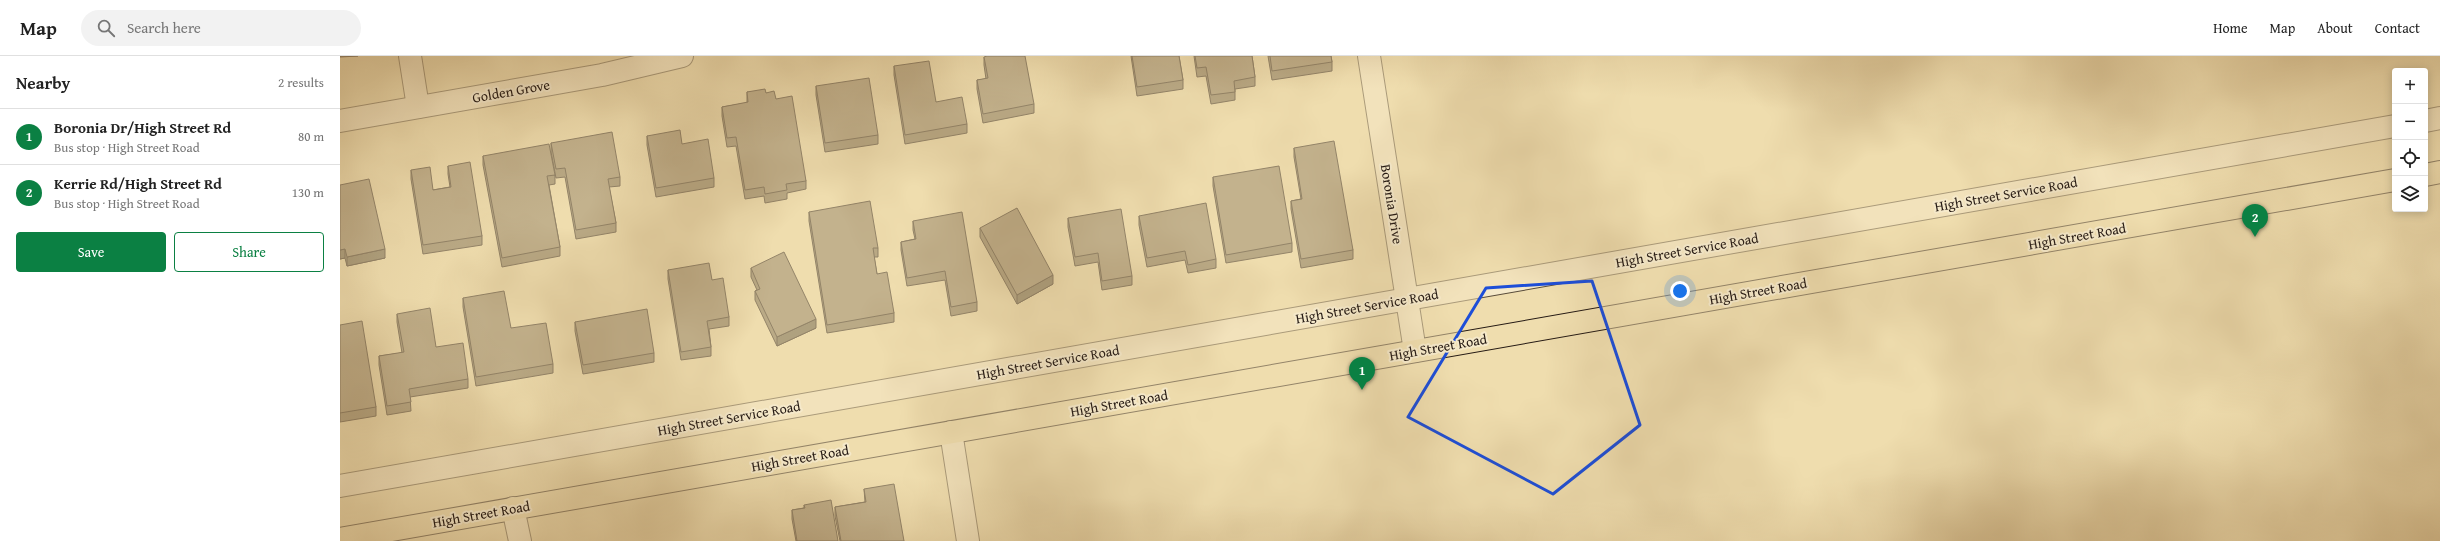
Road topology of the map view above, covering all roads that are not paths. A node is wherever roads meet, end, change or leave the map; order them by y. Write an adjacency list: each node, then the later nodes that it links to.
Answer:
1 (410, 56): 4 (street)
2 (682, 56): 4 (street, Golden Grove)
3 (1369, 56): 12 (street, Boronia Drive)
4 (418, 107): 7 (street, Golden Grove)
5 (2440, 118): 6 (street)
6 (2428, 120)
7 (340, 121)
8 (2392, 127): 12 (street, High Street Service Road)
9 (2440, 172): 10 (main road)
10 (2428, 174)
11 (2392, 181): 13 (main road, High Street Road)
12 (1408, 299): 13 (street, Boronia Drive); 15 (street, High Street Service Road)
13 (1415, 352): 14 (main road, High Street Road)
14 (951, 432): 16 (main road, High Street Road); 19 (street)
15 (340, 486)
16 (512, 508): 17 (main road, High Street Road); 18 (street)
17 (340, 539)
18 (520, 541)
19 (968, 541)

